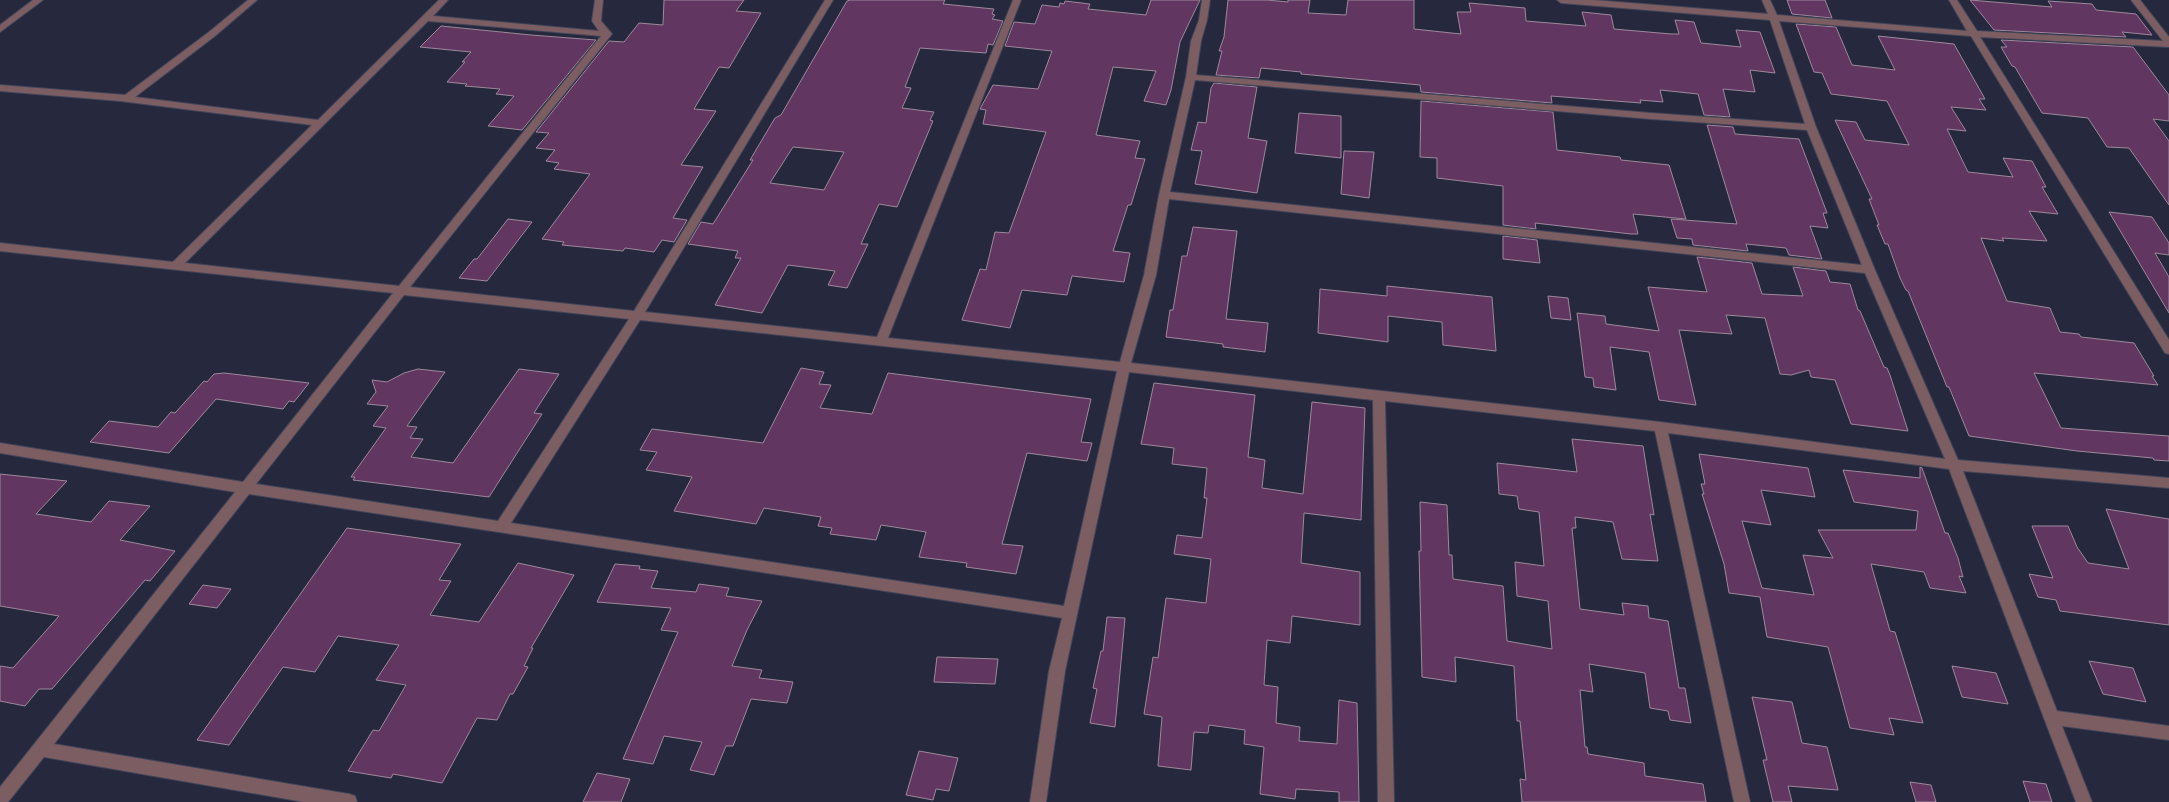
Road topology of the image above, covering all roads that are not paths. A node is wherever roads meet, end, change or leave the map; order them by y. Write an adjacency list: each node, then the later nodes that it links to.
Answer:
1 (39, 0): 14 (street)
2 (253, 0): 20 (street)
3 (444, 0): 12 (street)
4 (599, 0): 15 (street)
5 (829, 0): 28 (street)
6 (1017, 0): 29 (street)
7 (1206, 0): 18 (street)
8 (1561, 0): 13 (street)
9 (1766, 0): 13 (street)
10 (1952, 0): 16 (street)
11 (2135, 0): 17 (street)
12 (426, 18): 15 (street); 21 (street)
13 (1774, 18): 16 (street); 22 (street)
14 (0, 29)
15 (607, 34): 27 (street)
16 (1975, 34): 17 (street); 30 (street)
17 (2169, 44)
18 (1191, 76): 22 (street); 23 (street)
19 (0, 88): 20 (street)
20 (126, 99): 21 (street)
21 (321, 123): 25 (street)
22 (1811, 127): 26 (street)
23 (1164, 195): 26 (street); 31 (street)
24 (0, 247): 25 (street)
25 (177, 265): 27 (street)
26 (1869, 270): 35 (street)
27 (401, 291): 28 (street); 37 (street)
28 (637, 316): 29 (street); 38 (street)
29 (881, 342): 31 (street)
30 (2169, 350)
31 (1124, 368): 32 (street); 39 (street)
32 (1379, 396): 33 (street); 46 (street)
33 (1660, 427): 35 (street); 47 (street)
34 (1, 450): 37 (street)
35 (1954, 465): 36 (street); 40 (street)
36 (2169, 483)
37 (246, 488): 38 (street); 42 (street)
38 (502, 526): 39 (street)
39 (1071, 613): 45 (street)
40 (2050, 717): 41 (street); 48 (street)
41 (2169, 733)
42 (41, 749): 43 (street); 44 (street)
43 (0, 800)
44 (348, 802)
45 (1038, 802)
46 (1386, 802)
47 (1742, 802)
48 (2084, 802)

